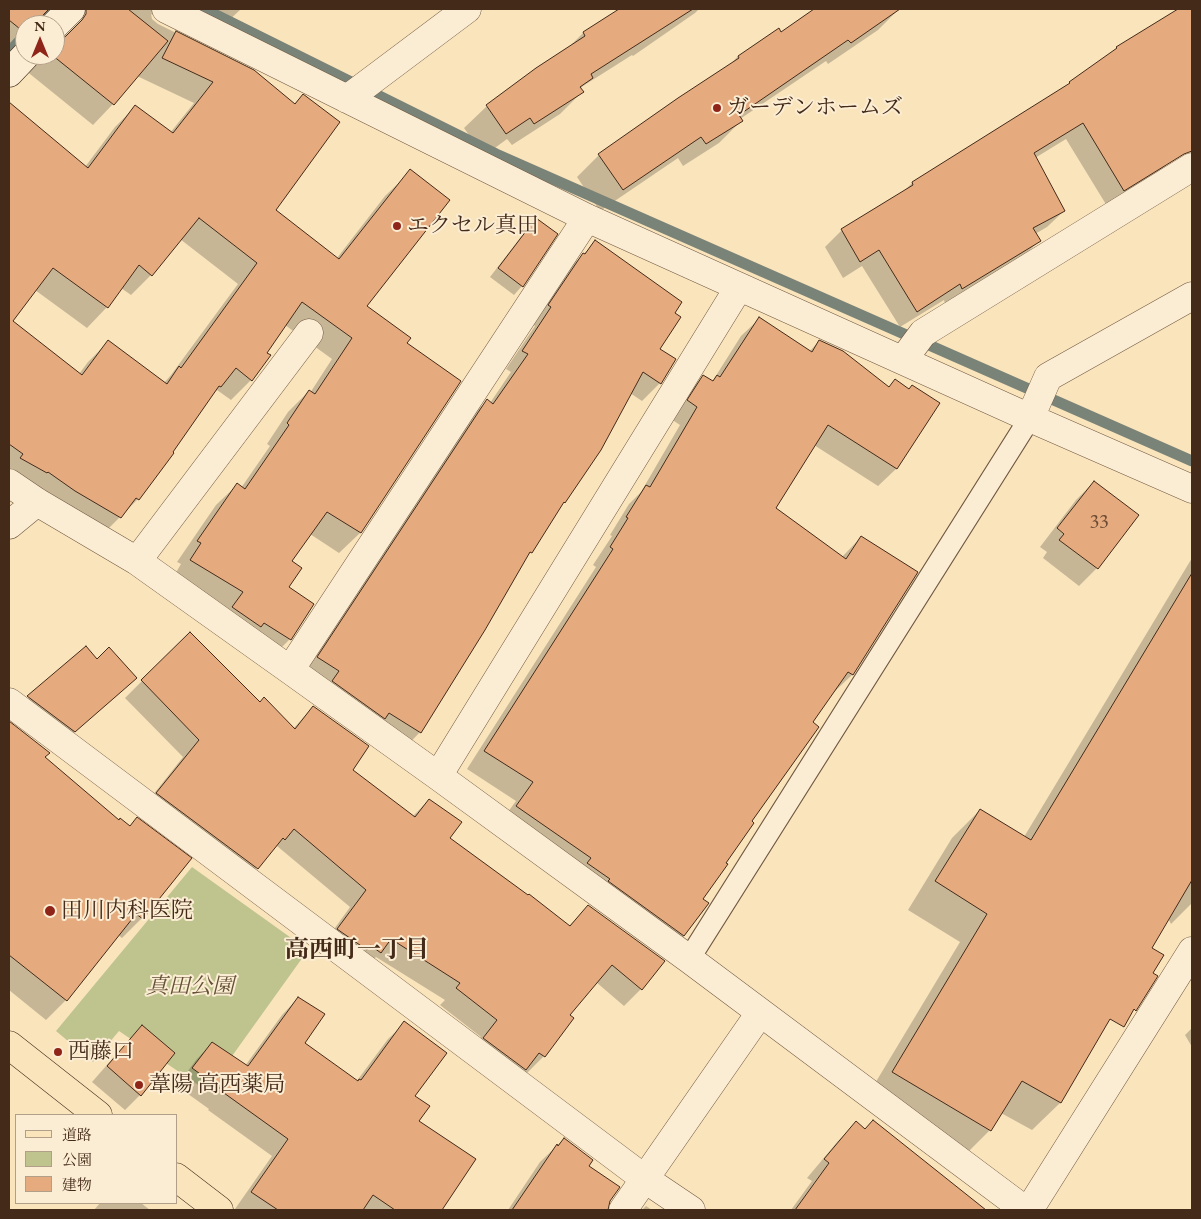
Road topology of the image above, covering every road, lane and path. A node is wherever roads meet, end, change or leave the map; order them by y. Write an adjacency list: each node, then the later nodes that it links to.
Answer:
1 (166, 9): 3 (street)
2 (466, 9): 3 (street)
3 (347, 99): 5 (street)
4 (1192, 167): 9 (street)
5 (587, 218): 6 (street); 16 (street)
6 (738, 287): 9 (street); 18 (street)
7 (1192, 296): 10 (street)
8 (309, 333): 15 (street)
9 (903, 360): 10 (street)
10 (1030, 418): 12 (street); 20 (lane)
11 (9, 483): 13 (street)
12 (1192, 489)
13 (37, 502): 14 (street); 15 (street)
14 (9, 525)
15 (137, 561): 16 (street)
16 (290, 670): 18 (street)
17 (9, 702): 24 (street)
18 (438, 776): 20 (street)
19 (1192, 951): 30 (street)
20 (689, 959): 21 (street)
21 (760, 1013): 24 (street); 29 (street)
22 (9, 1045): 23 (main road)
23 (97, 1114)
24 (645, 1178): 27 (street); 28 (street)
25 (178, 1179): 26 (main road)
26 (219, 1210)
27 (623, 1210)
28 (691, 1210)
29 (1025, 1210)
30 (1029, 1210)

